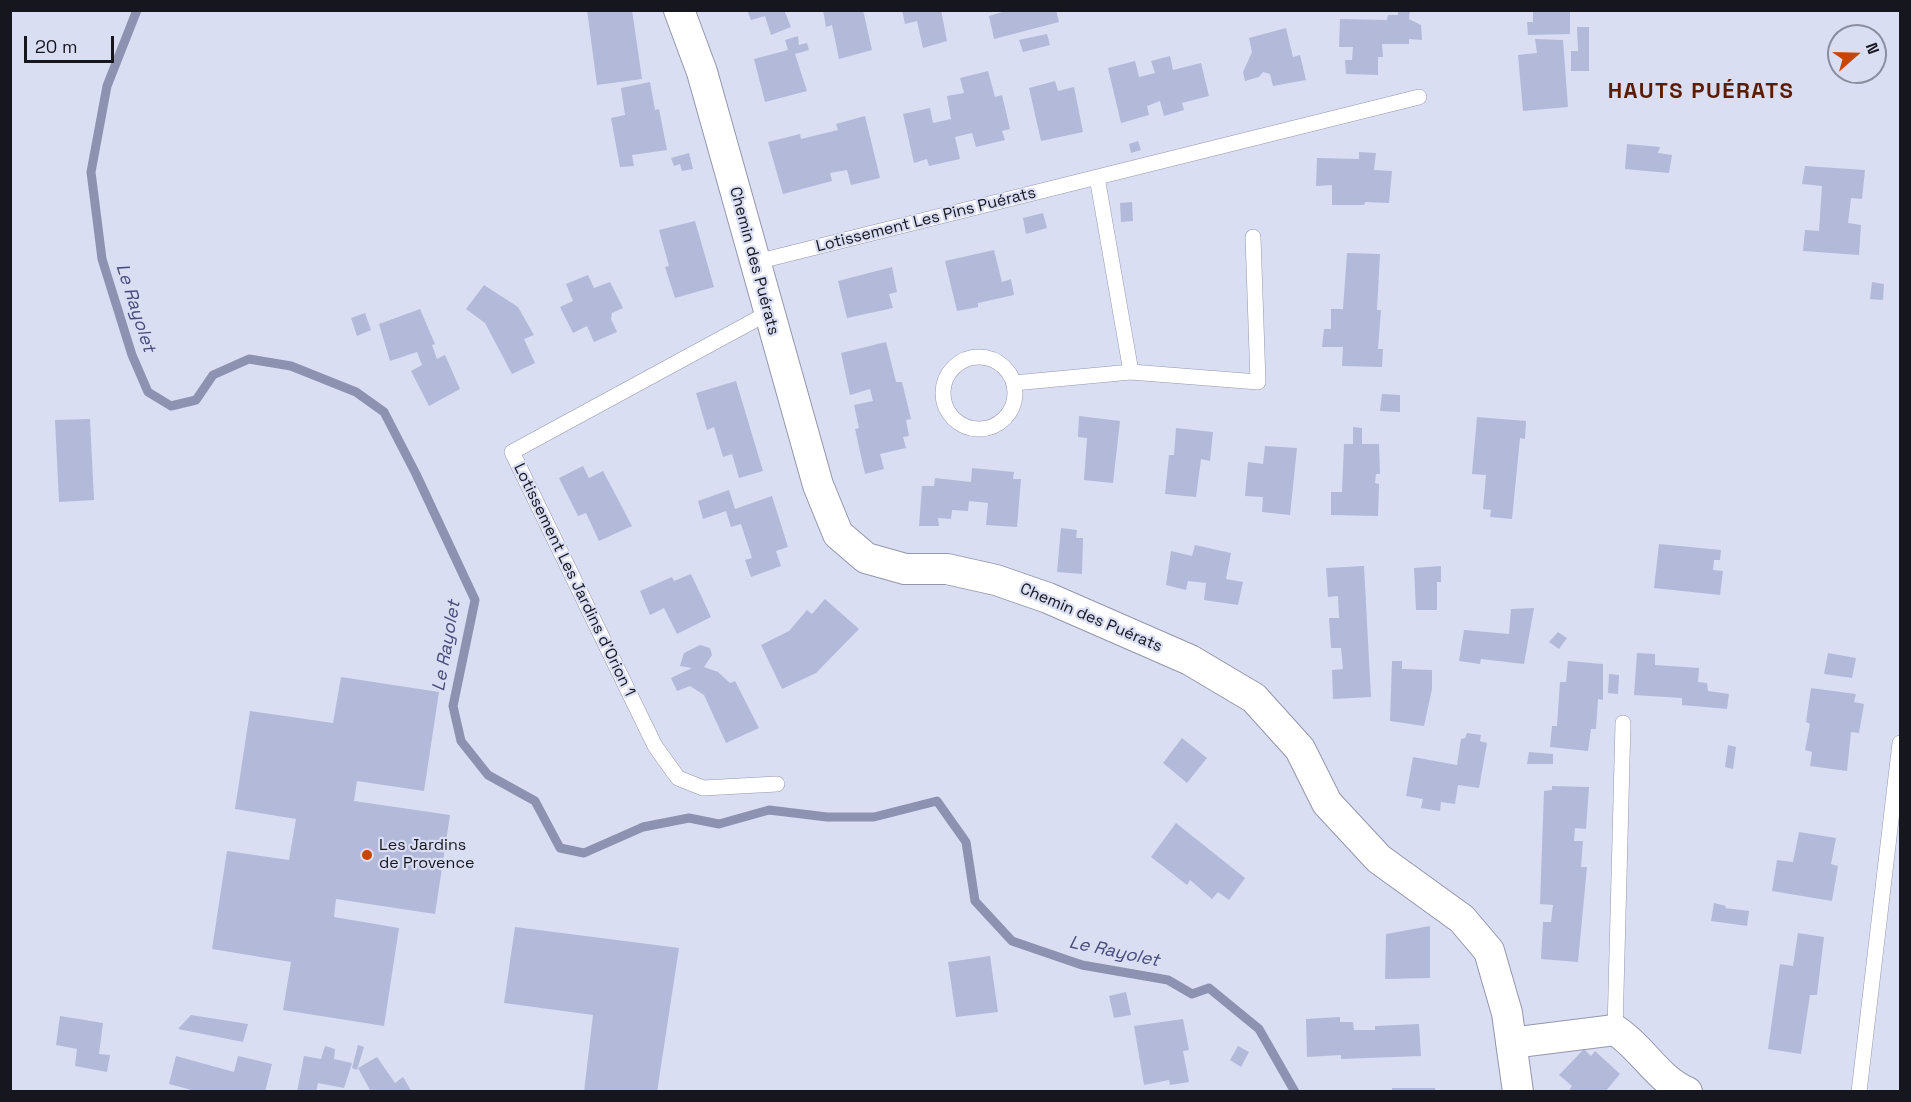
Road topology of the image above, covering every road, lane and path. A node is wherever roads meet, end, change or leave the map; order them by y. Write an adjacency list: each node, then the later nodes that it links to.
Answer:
1 (679, 10): 5 (street, Chemin des Puérats)
2 (1419, 97): 3 (lane, Lotissement Les Pins Puérats)
3 (1097, 177): 5 (lane, Lotissement Les Pins Puérats); 7 (lane)
4 (1253, 237): 7 (lane)
5 (756, 262): 6 (street, Chemin des Puérats)
6 (768, 313): 11 (lane, Lotissement Les Jardins d'Orion 1); 13 (street, Chemin des Puérats)
7 (1131, 372): 8 (lane)
8 (1014, 383): 8 (lane)
9 (1623, 723): 12 (lane)
10 (1900, 743): 16 (lane)
11 (777, 784)
12 (1615, 1030): 13 (street); 15 (street)
13 (1511, 1043): 14 (street, Chemin des Puérats)
14 (1518, 1092)
15 (1687, 1092)
16 (1859, 1092)

